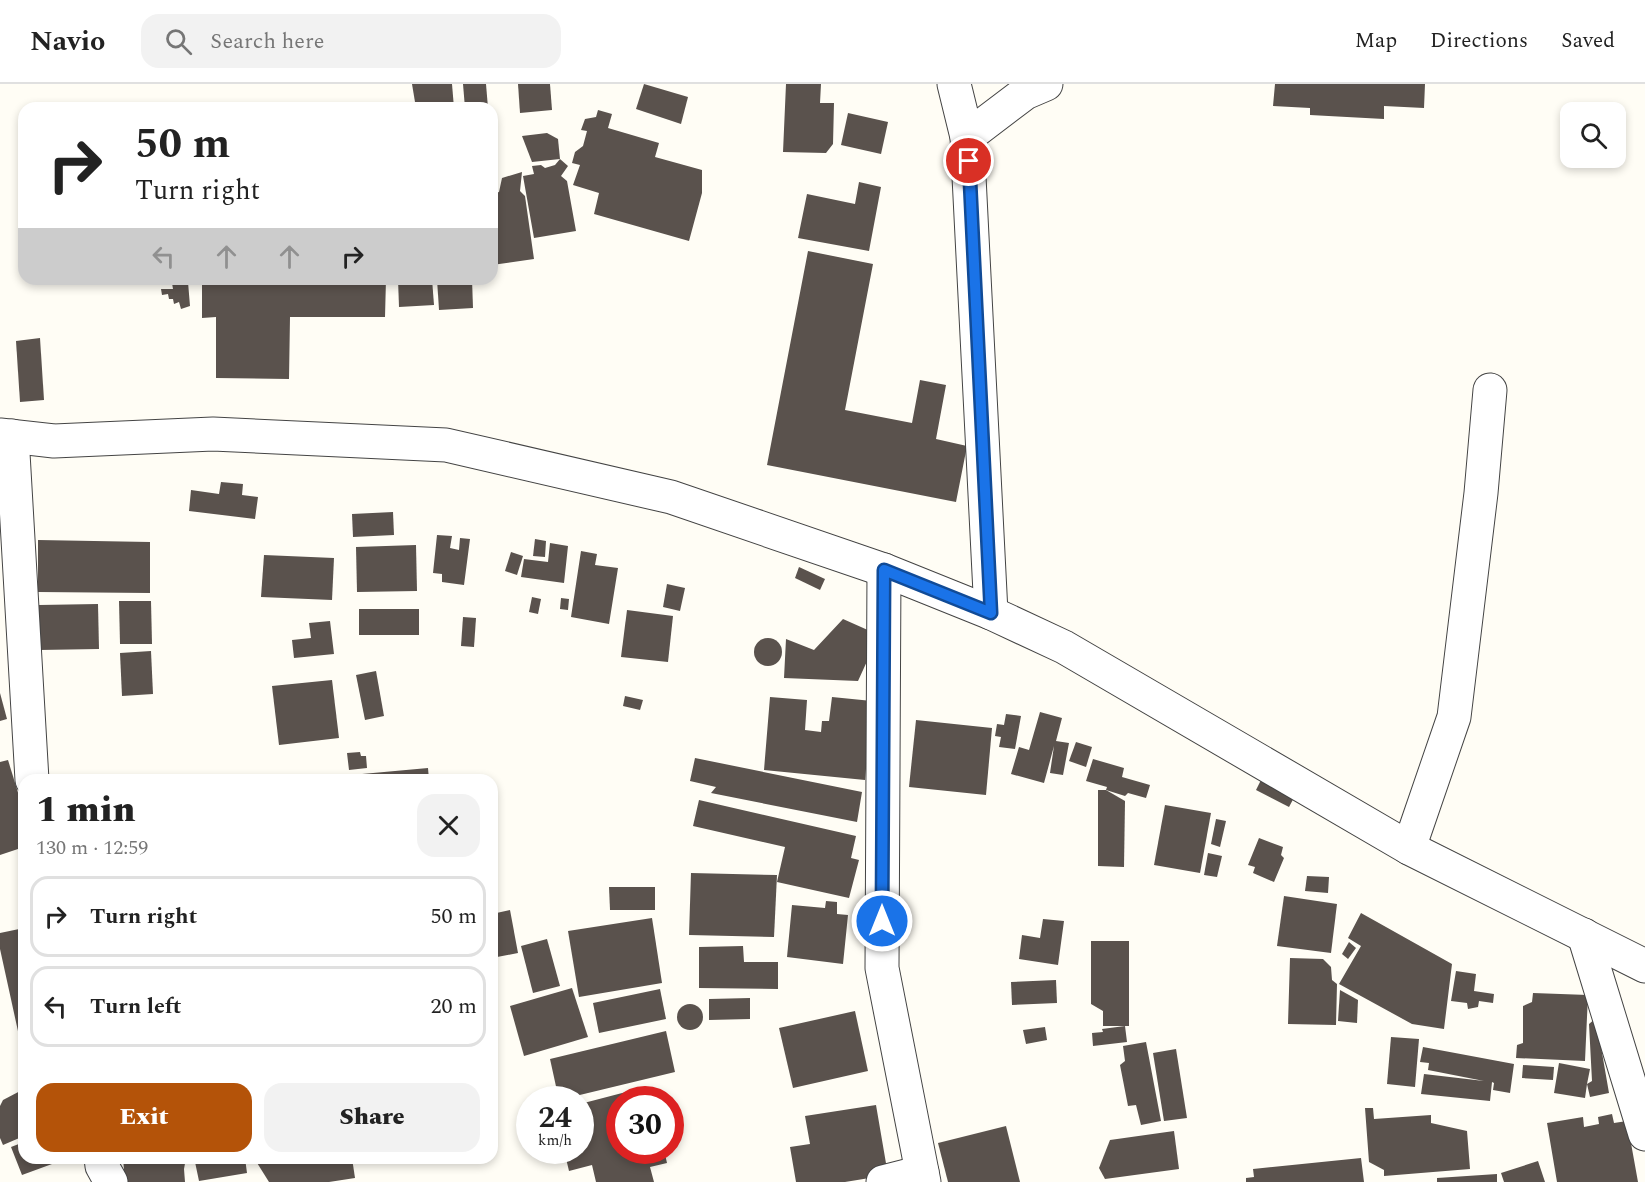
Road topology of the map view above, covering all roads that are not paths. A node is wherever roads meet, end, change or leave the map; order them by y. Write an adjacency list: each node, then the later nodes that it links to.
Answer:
1 (954, 84): 3 (street)
2 (1046, 84): 3 (street)
3 (967, 137): 7 (street)
4 (1490, 390): 9 (street)
5 (6, 435): 6 (street); 8 (street)
6 (884, 570): 7 (street); 14 (street)
7 (991, 613): 9 (street)
8 (32, 774)
9 (1408, 848): 10 (street)
10 (1584, 935): 11 (street); 12 (street)
11 (1645, 966)
12 (1645, 1134)
13 (102, 1164): 15 (street)
14 (923, 1177): 16 (street)
15 (111, 1182)
16 (883, 1182)

